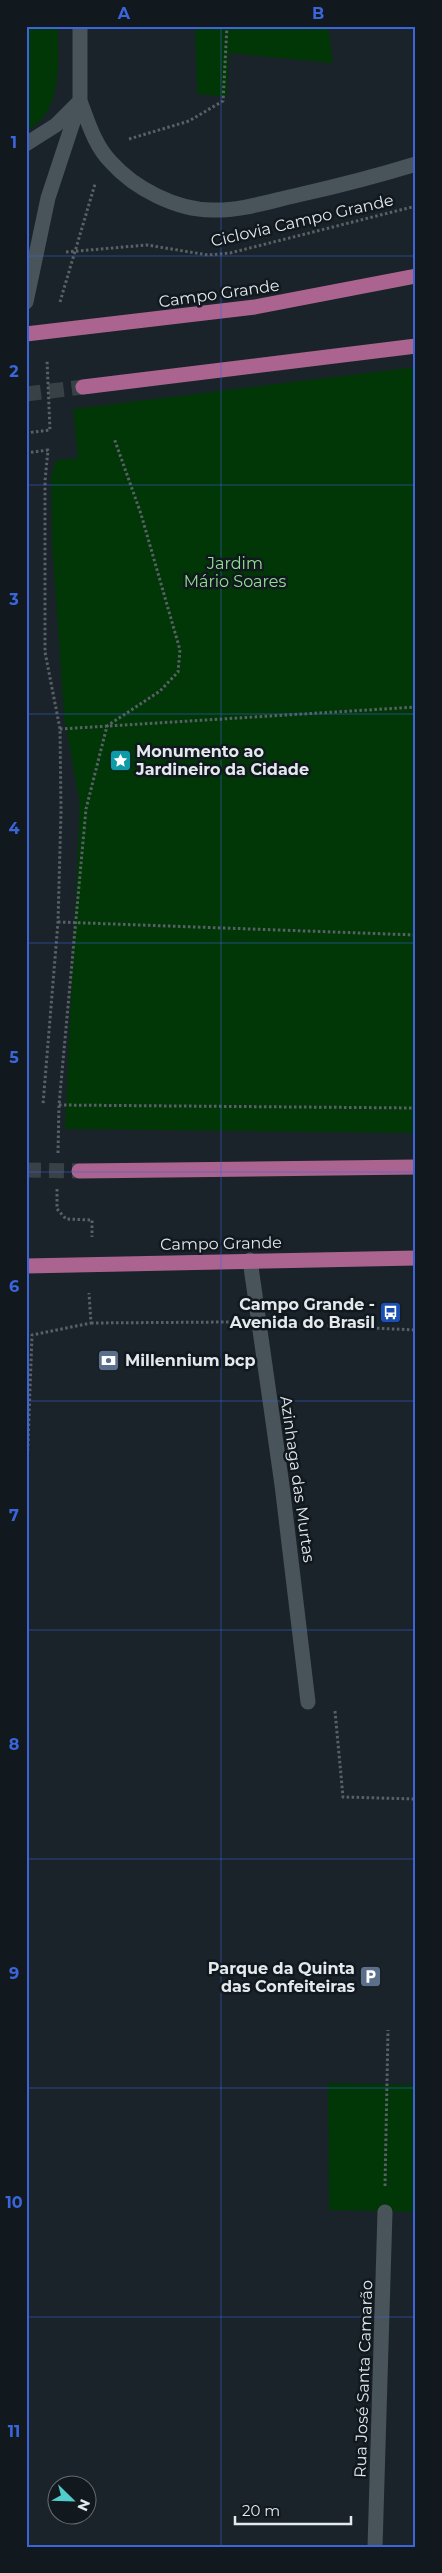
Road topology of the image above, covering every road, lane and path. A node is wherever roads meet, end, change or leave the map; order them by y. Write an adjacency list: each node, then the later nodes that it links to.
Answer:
1 (80, 26): 3 (street)
2 (226, 26): 5 (path)
3 (80, 102): 4 (street); 5 (street); 9 (street)
4 (26, 144)
5 (110, 162): 6 (street); 7 (path, Ciclovia Campo Grande)
6 (416, 164)
7 (416, 206)
8 (416, 276): 10 (main road, Campo Grande)
9 (26, 302)
10 (26, 334)
11 (416, 346): 12 (main road)
12 (83, 387)
13 (50, 430): 14 (path)
14 (26, 432)
15 (114, 438): 18 (path)
16 (26, 452): 19 (path)
17 (416, 707): 18 (path)
18 (107, 726): 19 (path); 21 (path)
19 (60, 729): 20 (path)
20 (58, 922): 21 (path); 23 (path)
21 (74, 923): 22 (path); 24 (path)
22 (416, 935)
23 (43, 1104)
24 (59, 1105): 25 (path); 26 (path)
25 (416, 1108)
26 (58, 1155)
27 (416, 1167): 28 (main road)
28 (80, 1171)
29 (416, 1258): 30 (main road, Campo Grande)
30 (250, 1260): 31 (main road, Campo Grande); 35 (street, Azinhaga das Murtas)
31 (26, 1266)
32 (30, 1375): 33 (path)
33 (26, 1496)
34 (334, 1701): 36 (path)
35 (308, 1702)
36 (416, 1799)
37 (388, 2030): 38 (path)
38 (385, 2212): 39 (street, Rua José Santa Camarão)
39 (375, 2547)

